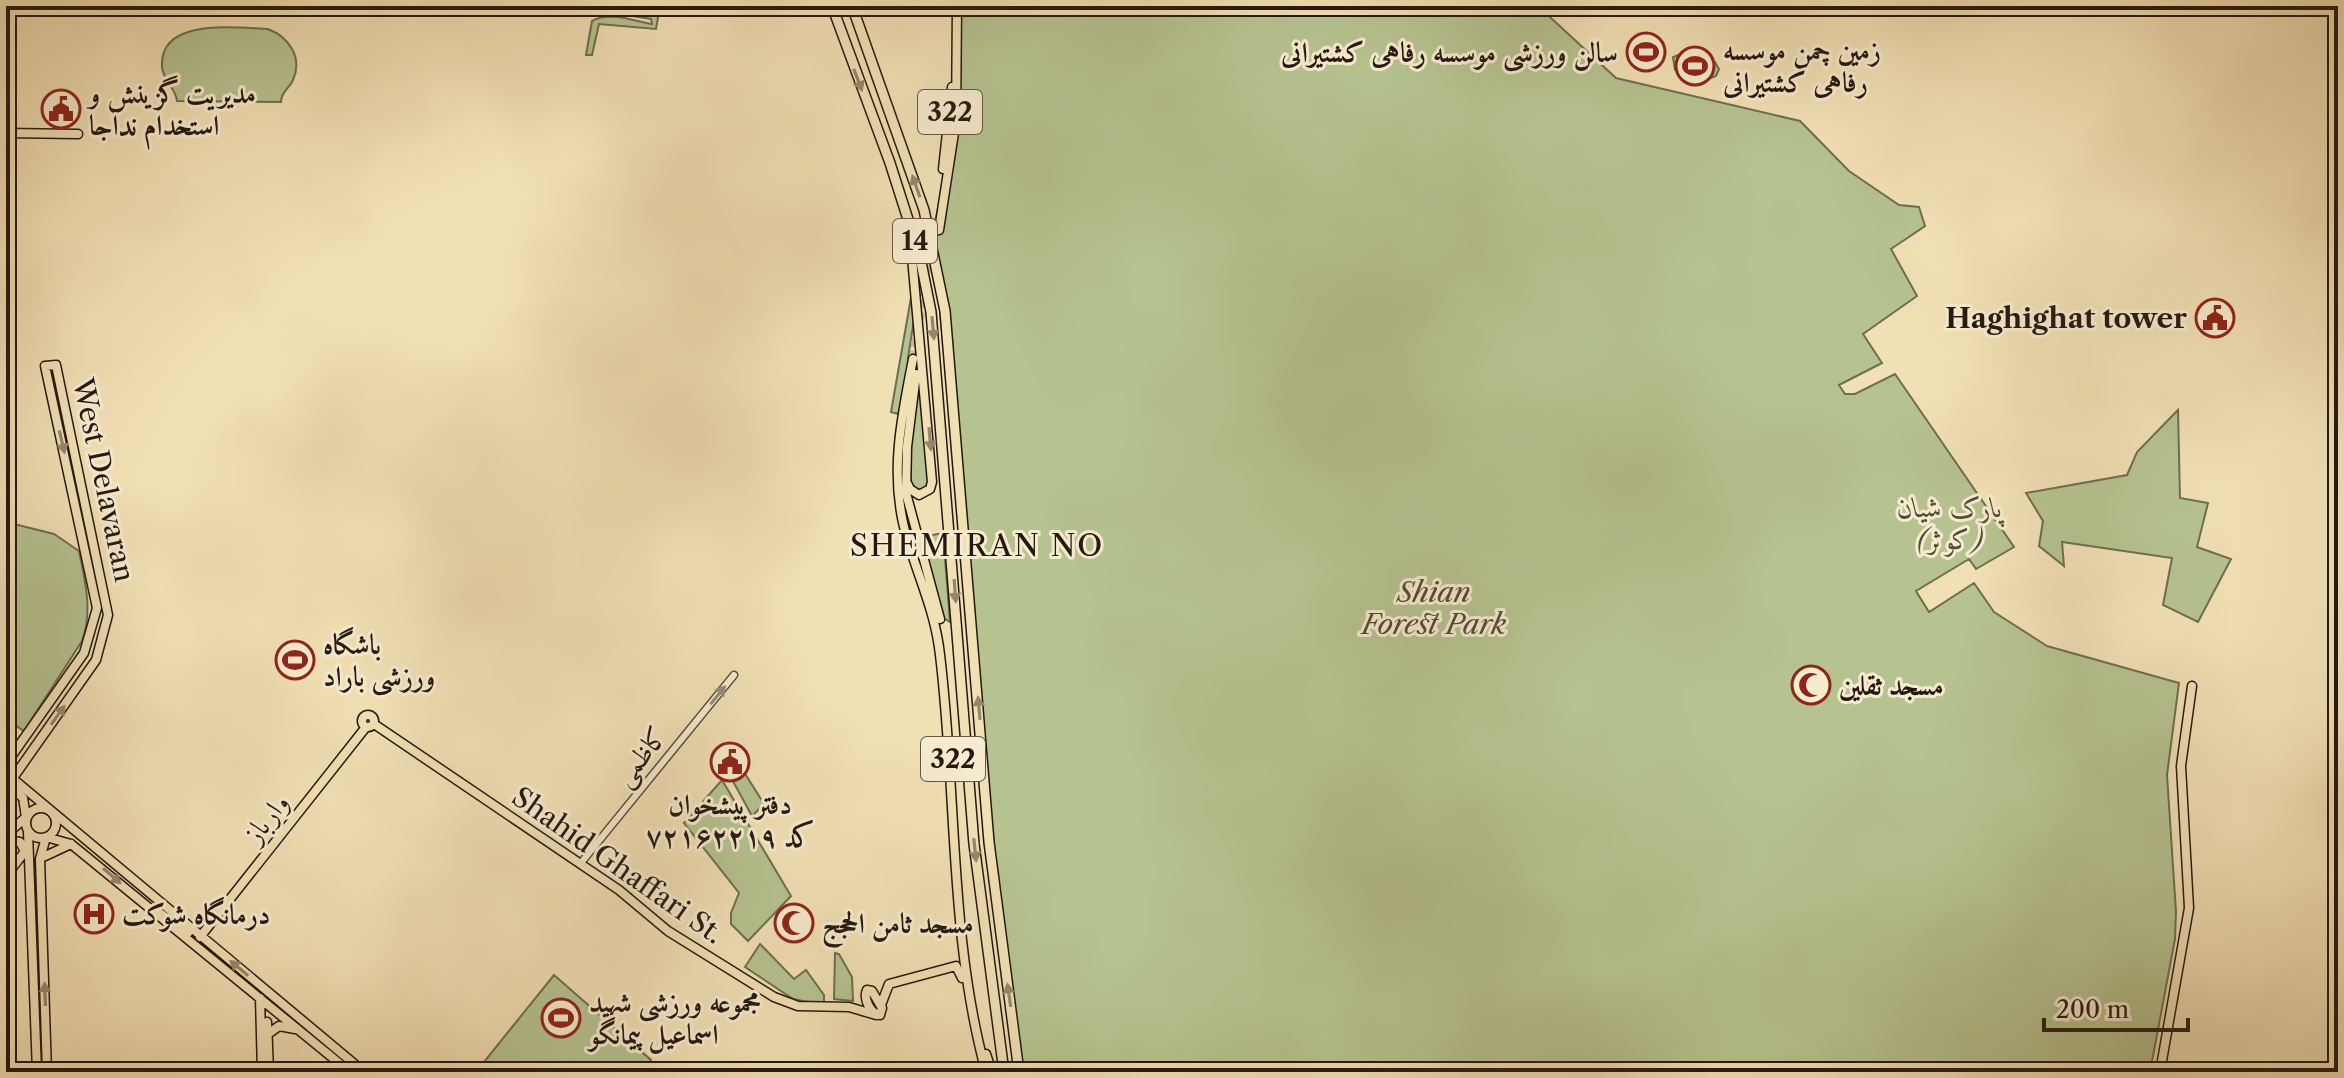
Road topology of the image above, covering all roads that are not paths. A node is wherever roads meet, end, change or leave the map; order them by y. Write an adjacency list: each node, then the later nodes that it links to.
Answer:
1 (832, 6): 7 (highway, 14, one-way to 7)
2 (955, 6): 6 (main road, 322); 8 (main road, 322)
3 (853, 8): 52 (highway, 14, one-way to 3)
4 (6, 133): 5 (main road)
5 (78, 134)
6 (936, 218)
7 (909, 222): 11 (main road, one-way to 11); 51 (highway, 14, one-way to 51)
8 (939, 230)
9 (915, 360): 10 (main road, 322)
10 (902, 446): 11 (main road, 322); 12 (main road, 322)
11 (906, 478): 12 (main road, 322)
12 (924, 571): 39 (main road, 322); 50 (main road, 322)
13 (734, 675): 26 (street, کاظمی, one-way to 13)
14 (2192, 686): 53 (main road)
15 (370, 726): 26 (main road, Shahid Ghaffari St.); 31 (main road, وارباز)
16 (6, 764): 17 (main road, West Delavaran, one-way to 16)
17 (8, 778): 18 (main road); 19 (main road)
18 (50, 810): 19 (main road); 21 (main road); 31 (main road)
19 (26, 817): 20 (main road); 22 (main road)
20 (28, 832): 21 (main road); 24 (main road)
21 (46, 837): 23 (main road); 25 (main road)
22 (6, 838): 24 (main road)
23 (71, 844): 25 (main road); 30 (main road, one-way to 30)
24 (28, 852): 25 (main road); 27 (main road); 28 (main road)
25 (41, 856): 44 (main road, one-way to 25)
26 (580, 864): 37 (main road, Shahid Ghaffari St.)
27 (14, 866): 28 (main road); 29 (main road)
28 (30, 869): 43 (main road)
29 (6, 876)
30 (149, 908): 31 (main road); 33 (main road)
31 (202, 938): 32 (main road)
32 (215, 948): 33 (main road); 35 (main road, one-way to 32)
33 (209, 957): 35 (main road)
34 (865, 993): 36 (main road); 37 (main road); 38 (main road)
35 (262, 994): 40 (main road); 41 (main road); 48 (main road)
36 (881, 1005): 38 (main road); 39 (main road)
37 (849, 1007): 38 (main road, Shahid Ghaffari St.)
38 (876, 1015)
39 (973, 1022): 49 (main road, 322)
40 (261, 1026): 42 (main road); 45 (main road)
41 (300, 1031): 42 (main road); 47 (main road)
42 (268, 1034): 46 (main road)
43 (37, 1072)
44 (47, 1072)
45 (262, 1072)
46 (269, 1072)
47 (350, 1072)
48 (364, 1072)
49 (986, 1072)
50 (992, 1072)
51 (1004, 1072)
52 (1019, 1072)
53 (2160, 1072)

